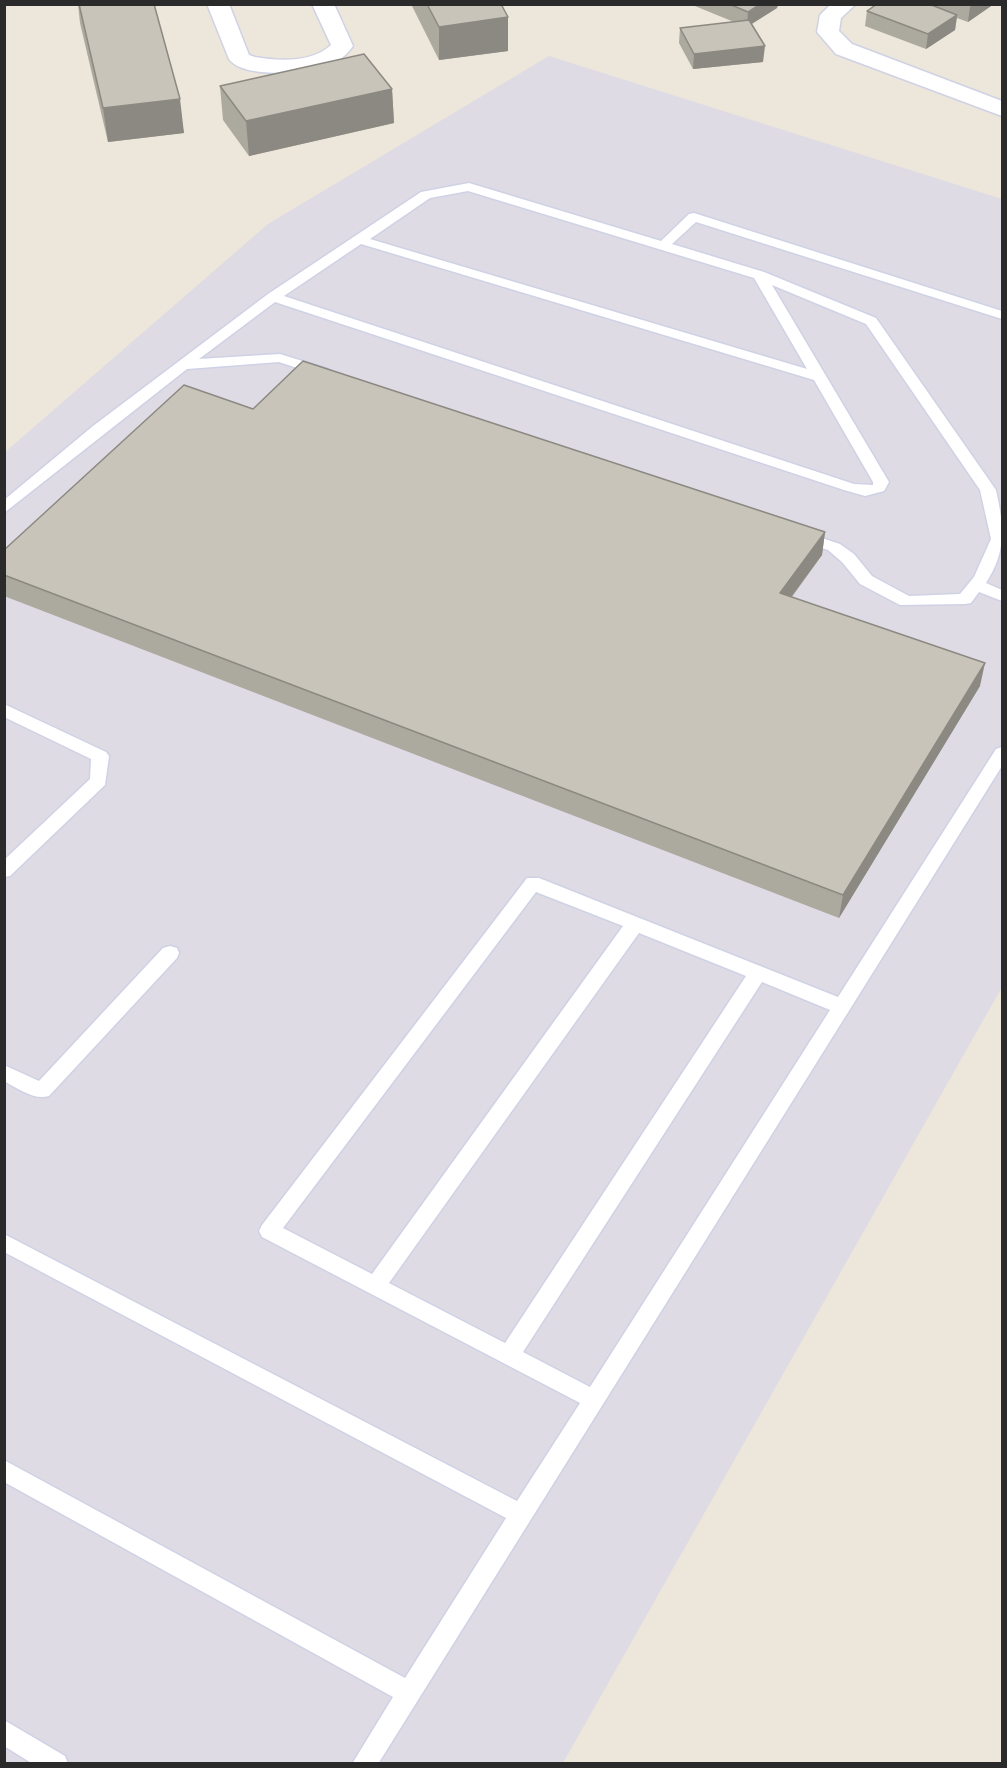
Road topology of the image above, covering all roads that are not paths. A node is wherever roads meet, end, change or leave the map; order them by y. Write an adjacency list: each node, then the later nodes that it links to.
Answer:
1 (218, 4): 2 (street)
2 (323, 4)
3 (846, 4): 4 (street)
4 (1002, 109)
5 (360, 240): 6 (lane); 8 (lane); 12 (lane)
6 (664, 245): 7 (lane); 9 (lane)
7 (759, 275): 12 (lane); 15 (lane)
8 (273, 297): 10 (lane); 12 (lane)
9 (1002, 315)
10 (180, 365): 11 (lane); 13 (lane)
11 (337, 377)
12 (819, 377)
13 (4, 508)
14 (789, 532): 15 (lane)
15 (976, 585): 16 (lane)
16 (1002, 596)
17 (4, 710): 19 (lane)
18 (1002, 753): 23 (lane)
19 (4, 871)
20 (635, 924): 22 (lane); 26 (lane); 26 (lane)
21 (170, 953): 24 (lane)
22 (758, 973): 23 (lane); 27 (lane)
23 (843, 1007): 28 (lane)
24 (4, 1072)
25 (4, 1242): 30 (lane)
26 (375, 1286): 27 (lane)
27 (509, 1355): 28 (lane)
28 (595, 1400): 30 (lane)
29 (4, 1470): 31 (lane)
30 (522, 1515): 31 (lane)
31 (409, 1693): 34 (lane)
32 (4, 1732): 33 (lane)
33 (56, 1764)
34 (364, 1764)

